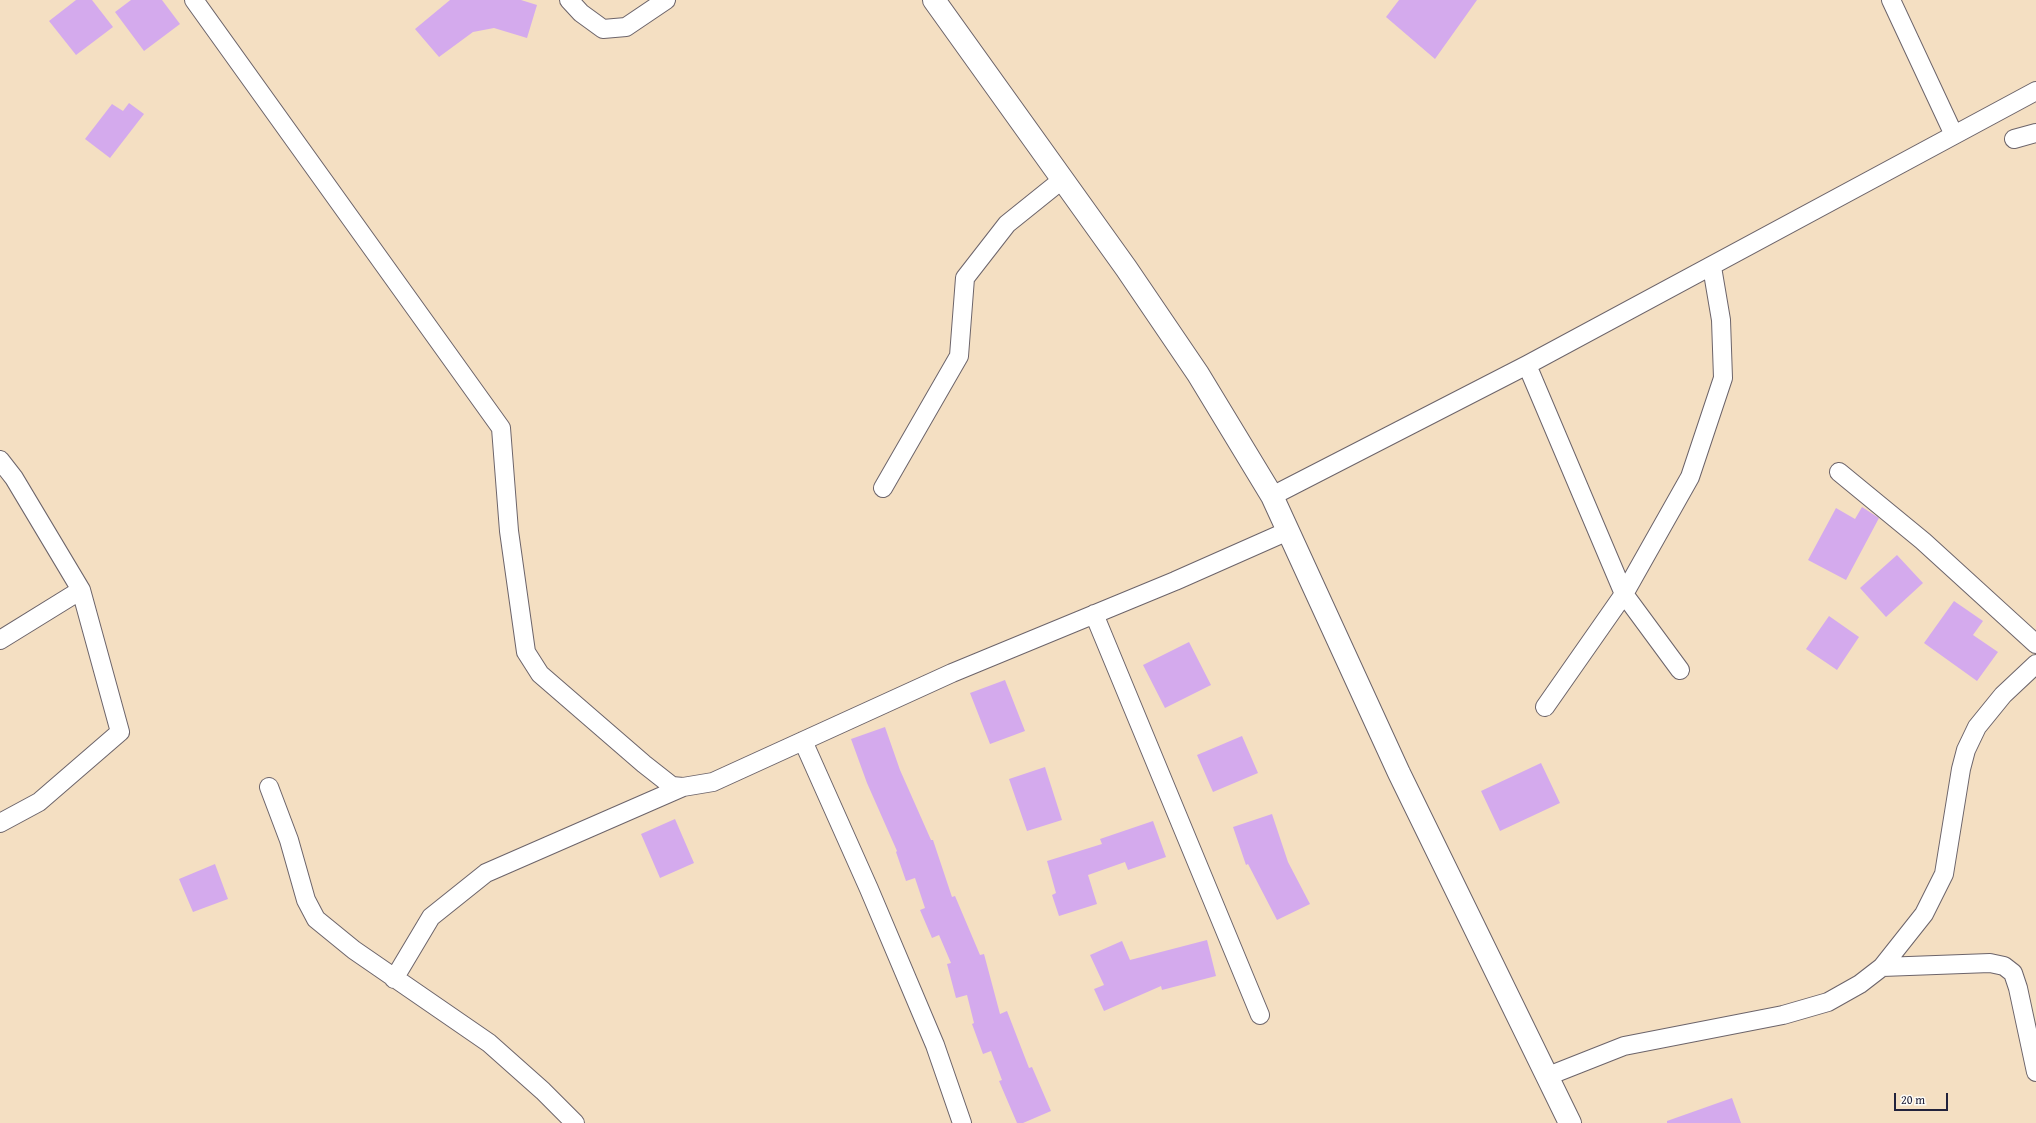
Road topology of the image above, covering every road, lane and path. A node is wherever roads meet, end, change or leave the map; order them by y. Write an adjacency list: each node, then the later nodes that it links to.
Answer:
1 (194, 0): 28 (street)
2 (569, 0): 3 (street)
3 (666, 0)
4 (934, 0): 10 (main road)
5 (1891, 0): 8 (street)
6 (2036, 91): 8 (street)
7 (2036, 133): 9 (street)
8 (1954, 135): 11 (street)
9 (2014, 139)
10 (1063, 179): 15 (street); 16 (main road)
11 (1712, 267): 12 (street); 19 (street)
12 (1527, 365): 16 (street); 19 (street)
13 (0, 460): 18 (street)
14 (1839, 472): 22 (street)
15 (883, 488)
16 (1272, 496): 17 (main road)
17 (1288, 531): 20 (street); 34 (main road)
18 (81, 590): 21 (street); 29 (street)
19 (1624, 594): 24 (street); 25 (street)
20 (1094, 614): 26 (street); 32 (street)
21 (0, 640)
22 (2036, 644)
23 (2036, 664): 30 (street)
24 (1680, 670)
25 (1545, 707)
26 (803, 741): 28 (street); 36 (street)
27 (270, 787): 31 (street)
28 (682, 787): 31 (street)
29 (0, 823)
30 (1882, 966): 33 (street); 34 (street)
31 (394, 979): 35 (street)
32 (1260, 1015)
33 (2036, 1072)
34 (1548, 1076): 37 (main road)
35 (575, 1123)
36 (962, 1123)
37 (1570, 1123)

